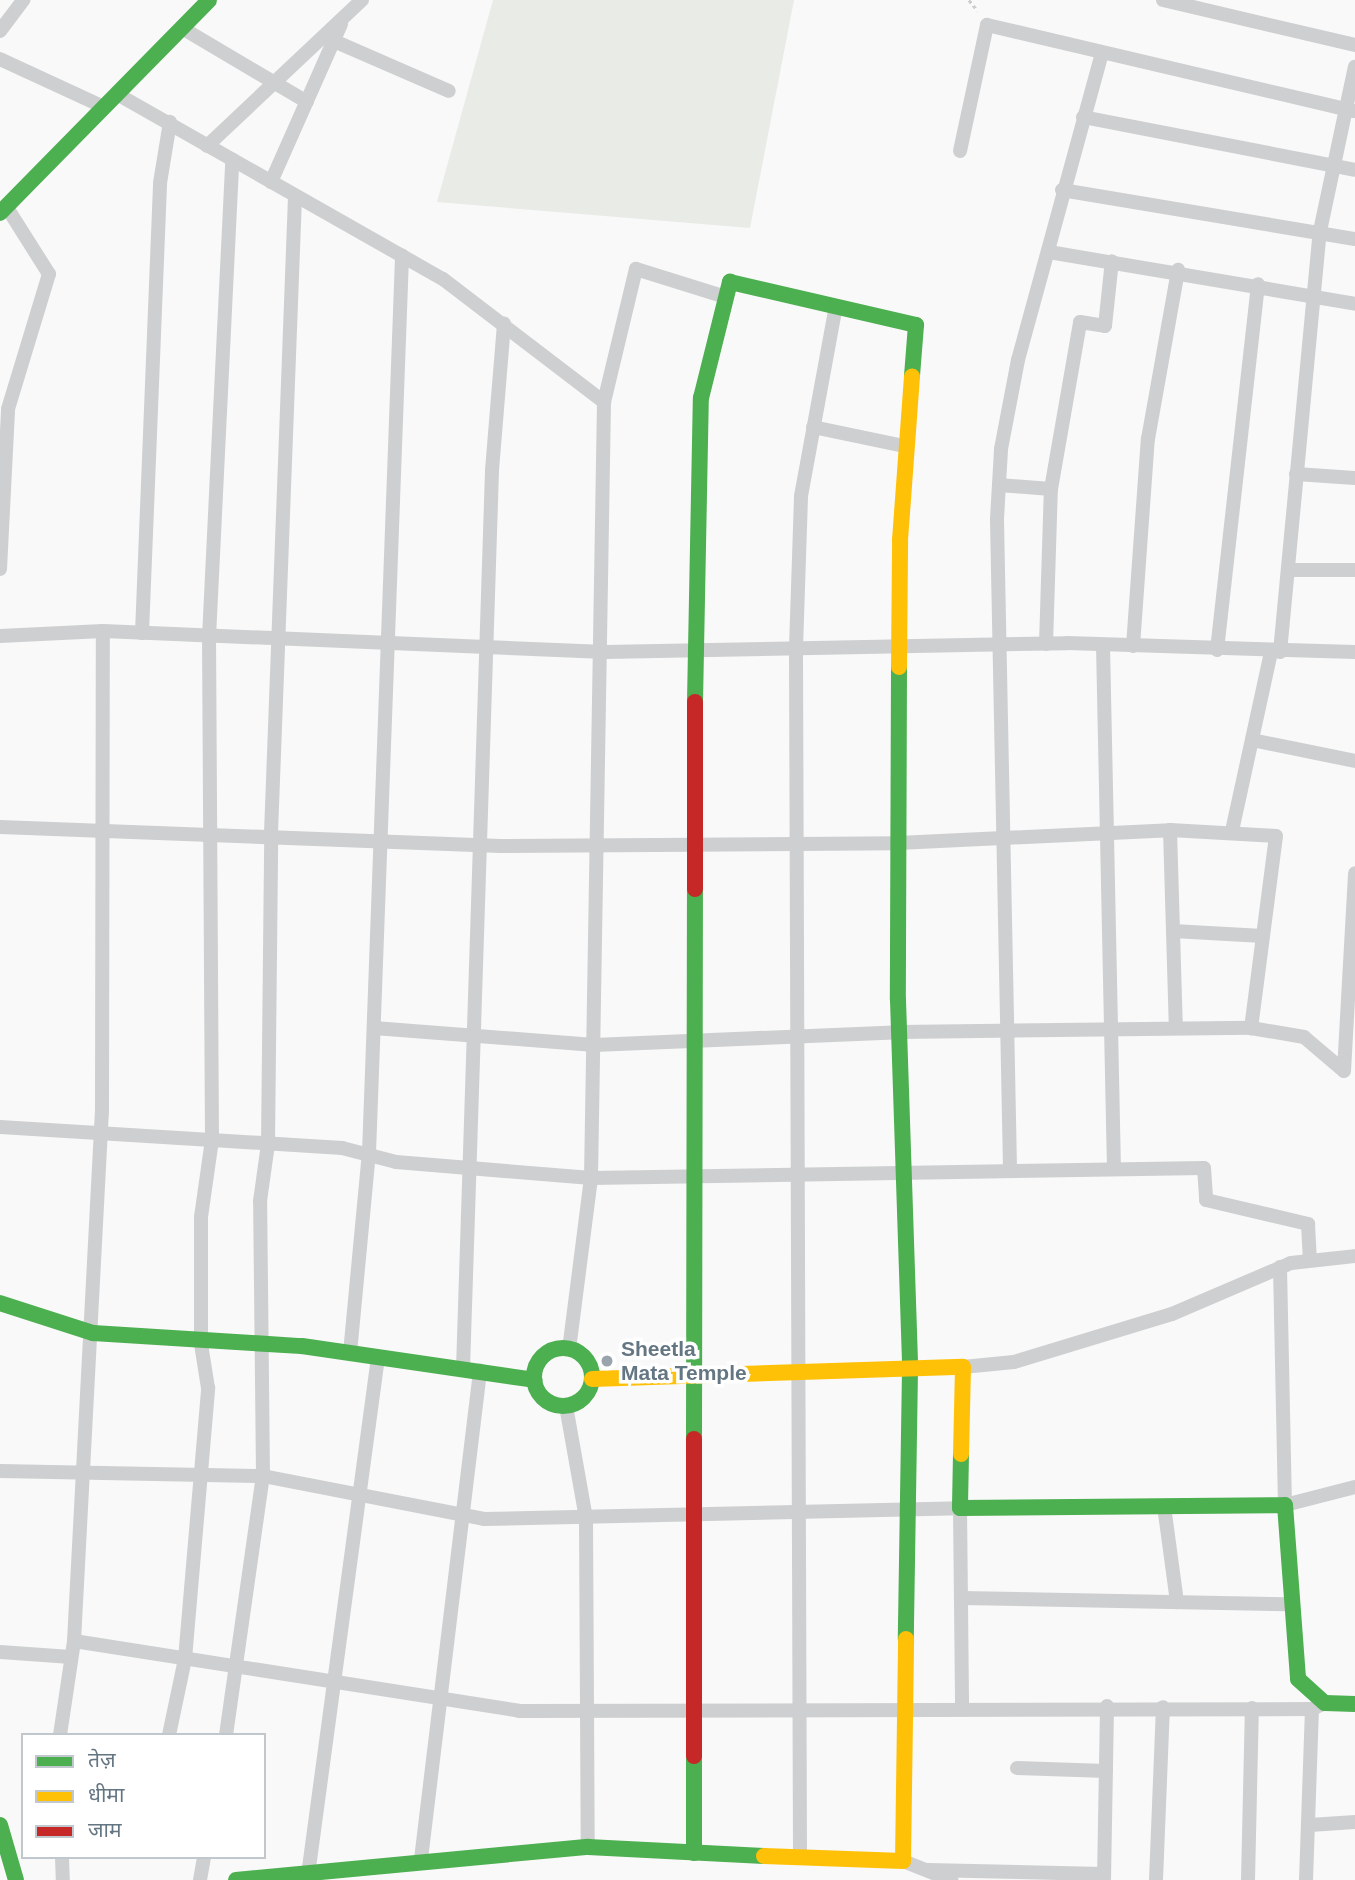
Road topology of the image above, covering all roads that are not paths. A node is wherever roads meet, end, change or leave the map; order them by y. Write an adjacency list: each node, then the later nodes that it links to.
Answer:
1 (23, 0): 7 (street)
2 (209, 0): 6 (street)
3 (362, 0): 5 (street)
4 (1163, 0): 9 (street)
5 (345, 16): 8 (street); 13 (street)
6 (182, 27): 13 (street); 15 (street)
7 (0, 31)
8 (334, 41): 14 (street); 16 (street)
9 (1355, 45)
10 (1101, 54): 18 (street); 19 (street); 22 (street)
11 (0, 59): 17 (street)
12 (1355, 67): 18 (street)
13 (271, 86): 16 (street); 21 (street)
14 (449, 91)
15 (117, 94): 17 (street); 20 (street)
16 (307, 102): 26 (street)
17 (104, 107): 29 (street)
18 (1350, 110): 24 (street)
19 (1083, 117): 24 (street); 27 (street)
20 (170, 122): 21 (street); 54 (street)
21 (207, 146): 23 (street)
22 (960, 151)
23 (232, 160): 26 (street); 56 (street)
24 (1334, 166): 25 (street); 30 (street)
25 (1355, 170)
26 (271, 182): 28 (street)
27 (1062, 190): 30 (street); 32 (street)
28 (295, 195): 33 (street); 57 (street)
29 (3, 210): 43 (street)
30 (1320, 232): 31 (street); 37 (street)
31 (1355, 239)
32 (1049, 252): 34 (street); 48 (street)
33 (402, 256): 41 (street); 63 (street)
34 (1112, 261): 35 (street); 49 (street)
35 (1178, 270): 36 (street); 62 (street)
36 (1258, 284): 37 (street); 66 (street)
37 (1316, 296): 39 (street); 46 (street)
38 (726, 297): 40 (street); 42 (street); 67 (street)
39 (1355, 304)
40 (836, 306): 44 (street); 45 (street)
41 (504, 323): 42 (street); 65 (street)
42 (604, 402): 68 (street)
43 (4, 409): 50 (street)
44 (813, 427): 45 (street); 64 (street)
45 (904, 446): 61 (street)
46 (1296, 474): 47 (street); 51 (street)
47 (1355, 478)
48 (999, 485): 49 (street); 59 (street)
49 (1051, 489): 58 (street)
50 (0, 569)
51 (1291, 570): 52 (street); 69 (street)
52 (1355, 570)
53 (103, 631): 54 (street); 55 (street); 74 (street)
54 (142, 633): 56 (street)
55 (0, 636)
56 (209, 637): 57 (street); 76 (street)
57 (279, 641): 63 (street); 79 (street)
58 (1046, 643): 59 (street); 60 (street)
59 (999, 645): 61 (street); 80 (street)
60 (1103, 645): 62 (street); 78 (street)
61 (900, 646): 64 (street); 83 (street)
62 (1133, 646): 66 (street)
63 (386, 647): 65 (street); 81 (street)
64 (796, 649): 67 (street); 82 (street)
65 (489, 650): 68 (street); 85 (street)
66 (1217, 650): 69 (street)
67 (694, 651): 68 (street); 84 (street)
68 (604, 652): 86 (street)
69 (1275, 652): 70 (street); 71 (street)
70 (1355, 652)
71 (1252, 740): 72 (street); 77 (street)
72 (1355, 761)
73 (0, 827): 74 (street)
74 (104, 829): 76 (street); 102 (street)
75 (1170, 830): 77 (street); 78 (street); 88 (street)
76 (207, 831): 79 (street); 103 (street)
77 (1232, 831): 89 (street)
78 (1107, 832): 80 (street); 90 (street)
79 (271, 833): 81 (street); 104 (street)
80 (1004, 834): 83 (street); 94 (street)
81 (378, 839): 85 (street); 91 (street)
82 (797, 842): 83 (street); 84 (street); 97 (street)
83 (898, 843): 95 (street)
84 (698, 844): 86 (street); 96 (street)
85 (480, 845): 86 (street); 98 (street)
86 (599, 847): 99 (street)
87 (1355, 873): 100 (street)
88 (1173, 931): 89 (street); 92 (street)
89 (1263, 936): 93 (street)
90 (1110, 1027): 92 (street); 94 (street); 107 (street)
91 (374, 1028): 98 (street); 105 (street)
92 (1176, 1028): 93 (street)
93 (1251, 1028): 100 (street)
94 (1004, 1031): 95 (street); 106 (street)
95 (900, 1032): 97 (street); 109 (street)
96 (692, 1037): 97 (street); 99 (street); 110 (street)
97 (795, 1038): 111 (street)
98 (476, 1039): 99 (street); 108 (street)
99 (594, 1045): 112 (street)
100 (1349, 1072)
101 (0, 1127): 102 (street)
102 (101, 1135): 103 (street); 117 (street)
103 (212, 1140): 104 (street); 118 (street)
104 (268, 1144): 105 (street); 119 (street)
105 (369, 1153): 108 (street); 121 (street)
106 (1010, 1168): 107 (street); 109 (street)
107 (1114, 1168): 114 (street)
108 (469, 1170): 112 (street); 124 (street)
109 (906, 1171): 111 (street); 125 (street)
110 (693, 1174): 111 (street); 112 (street); 128 (street)
111 (795, 1175): 127 (street)
112 (591, 1178): 120 (street)
113 (1355, 1256): 114 (street)
114 (1310, 1259): 115 (street)
115 (1280, 1267): 123 (street); 138 (street)
116 (0, 1303): 117 (street)
117 (93, 1333): 118 (street); 134 (street)
118 (201, 1344): 119 (street); 135 (street)
119 (266, 1346): 121 (street); 133 (street)
120 (569, 1349): 129 (street); 130 (street)
121 (350, 1353): 122 (street)
122 (378, 1357): 124 (street); 137 (street)
123 (963, 1367): 125 (street); 140 (street)
124 (463, 1369): 126 (street)
125 (910, 1370): 127 (street); 141 (street)
126 (480, 1371): 130 (street); 143 (street)
127 (798, 1374): 128 (street); 142 (street)
128 (695, 1378): 129 (street); 144 (street)
129 (592, 1379): 131 (street)
130 (535, 1380): 131 (street)
131 (566, 1406): 145 (street)
132 (0, 1471): 134 (street)
133 (262, 1476): 135 (street); 137 (street); 153 (street)
134 (84, 1477): 135 (street); 149 (street)
135 (203, 1479): 152 (street)
136 (1355, 1487): 138 (street)
137 (359, 1494): 143 (street); 154 (street)
138 (1285, 1505): 139 (street); 148 (street)
139 (1164, 1506): 140 (street); 147 (street)
140 (960, 1508): 141 (street); 146 (street)
141 (906, 1511): 142 (street); 160 (street)
142 (802, 1513): 144 (street); 162 (street)
143 (462, 1514): 145 (street); 155 (street)
144 (693, 1516): 145 (street); 164 (street)
145 (586, 1518): 165 (street)
146 (961, 1598): 147 (street); 157 (street)
147 (1177, 1602): 148 (street)
148 (1288, 1604): 159 (street)
149 (74, 1641): 151 (street); 152 (street)
150 (0, 1652): 151 (street)
151 (71, 1657): 166 (street)
152 (185, 1659): 153 (street); 167 (street)
153 (237, 1667): 154 (street); 168 (street)
154 (331, 1682): 155 (street); 182 (street)
155 (439, 1698): 165 (street); 179 (street)
156 (1355, 1704): 159 (street)
157 (962, 1706): 158 (street); 160 (street)
158 (1107, 1706): 161 (street); 170 (street)
159 (1318, 1706): 163 (street); 173 (street)
160 (905, 1707): 162 (street); 180 (street)
161 (1163, 1707): 163 (street); 189 (street)
162 (800, 1708): 164 (street); 176 (street)
163 (1252, 1708): 190 (street)
164 (695, 1709): 165 (street); 175 (street)
165 (587, 1710): 174 (street)
166 (60, 1733)
167 (169, 1733)
168 (226, 1733)
169 (1017, 1768): 170 (street)
170 (1106, 1771): 183 (street)
171 (1355, 1822): 173 (street)
172 (0, 1825): 184 (street)
173 (1310, 1825): 191 (street)
174 (588, 1847): 175 (street); 179 (street)
175 (694, 1853): 176 (street)
176 (800, 1857): 180 (street)
177 (62, 1859): 185 (street)
178 (204, 1859): 186 (street)
179 (421, 1859): 182 (street)
180 (903, 1861): 181 (street)
181 (928, 1870): 183 (street); 188 (street)
182 (308, 1875): 187 (street)
183 (1104, 1877)
184 (10, 1879)
185 (63, 1880)
186 (200, 1880)
187 (236, 1880)
188 (951, 1880)
189 (1156, 1880)
190 (1248, 1880)
191 (1306, 1880)

